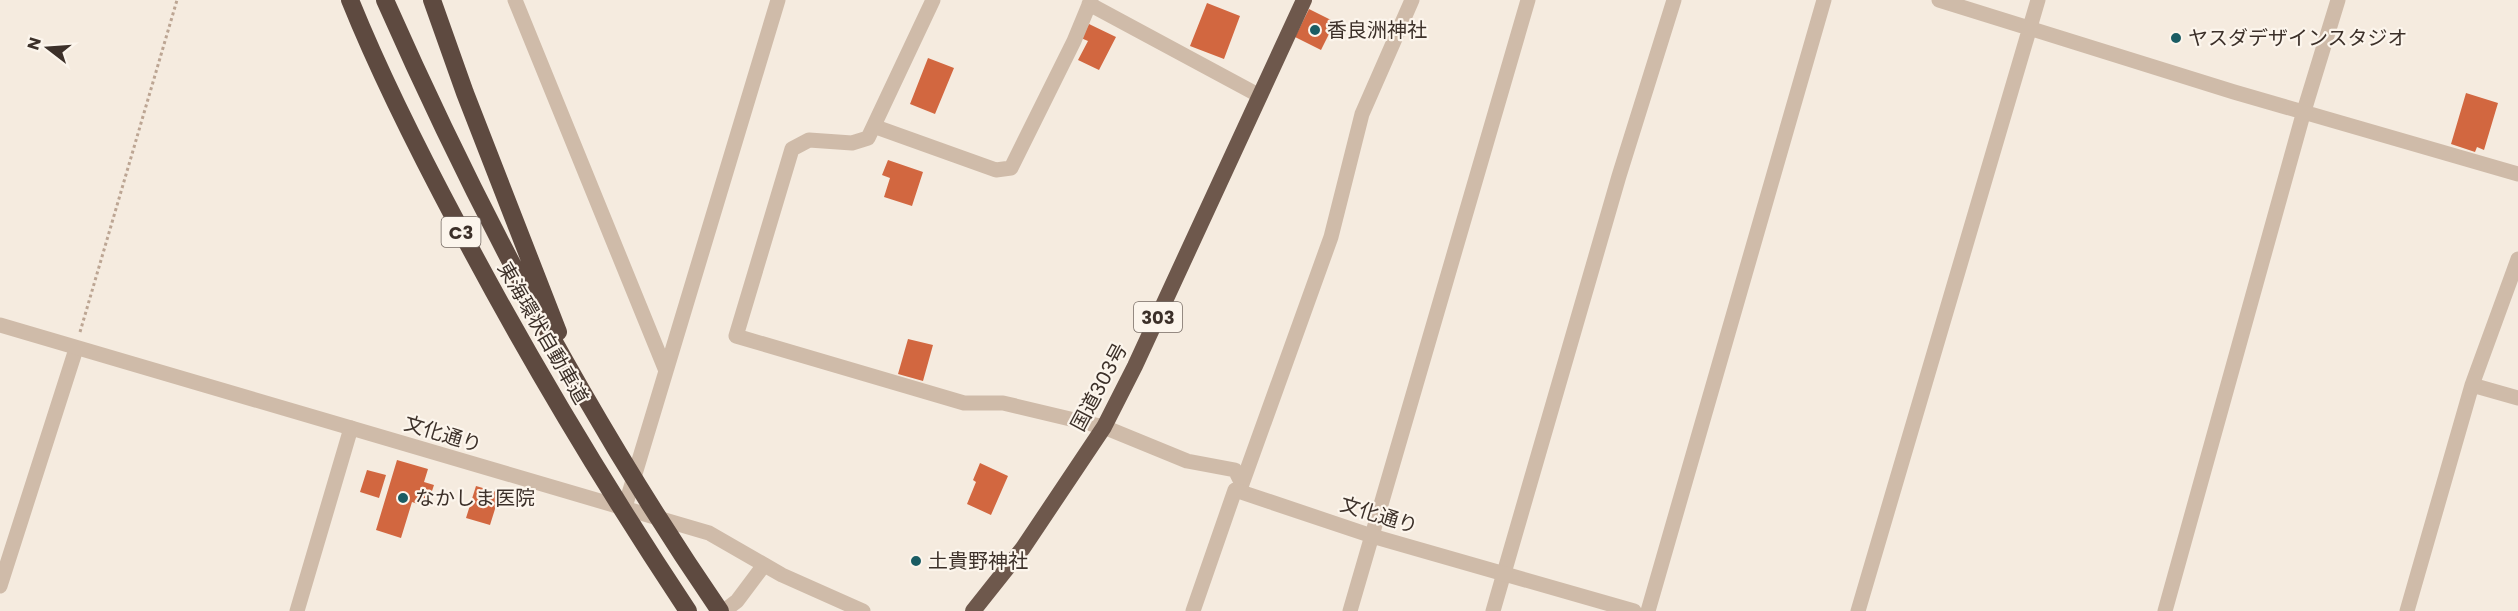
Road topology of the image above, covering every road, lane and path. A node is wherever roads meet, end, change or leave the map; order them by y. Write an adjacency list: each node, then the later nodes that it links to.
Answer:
1 (177, 0): 26 (path)
2 (339, 0): 19 (highway)
3 (350, 0): 19 (highway, 東海環状自動車道 / C3)
4 (385, 0): 29 (highway, 東海環状自動車道 / C3)
5 (432, 0): 29 (highway)
6 (515, 0): 27 (street)
7 (778, 0): 27 (street)
8 (933, 0): 22 (street)
9 (1304, 0): 20 (highway, 国道303号 / 303)
10 (1412, 0): 31 (street)
11 (1674, 0): 36 (street)
12 (1824, 0): 47 (street)
13 (1939, 0): 18 (street)
14 (2038, 0): 18 (street)
15 (2338, 0): 21 (street)
16 (1525, 1): 34 (street)
17 (1090, 2): 20 (street); 22 (street)
18 (2030, 26): 21 (street); 48 (street)
19 (368, 46): 39 (highway, 東海環状自動車道 / C3)
20 (1260, 96): 31 (highway, 国道303号 / 303)
21 (2304, 111): 23 (street); 49 (street)
22 (876, 127): 31 (street)
23 (2518, 174)
24 (2518, 259): 28 (street)
25 (0, 325): 26 (street, 文化通り)
26 (76, 349): 32 (street, 文化通り); 37 (street)
27 (666, 371): 33 (street)
28 (2472, 385): 30 (street); 50 (street)
29 (580, 388): 40 (highway, 東海環状自動車道 / C3)
30 (2518, 398)
31 (1104, 427): 42 (highway, 国道303号 / 303)
32 (351, 428): 33 (street, 文化通り); 38 (street)
33 (625, 507): 35 (street, 文化通り)
34 (1372, 536): 36 (street, 文化通り); 43 (street, 文化通り); 44 (street)
35 (764, 565): 40 (street); 41 (street, 文化通り)
36 (1505, 574): 45 (street); 46 (street, 文化通り)
37 (0, 586)
38 (297, 611)
39 (688, 611)
40 (722, 611)
41 (863, 611)
42 (974, 611)
43 (1193, 611)
44 (1350, 611)
45 (1493, 611)
46 (1634, 611)
47 (1648, 611)
48 (1858, 611)
49 (2165, 611)
50 (2407, 611)

